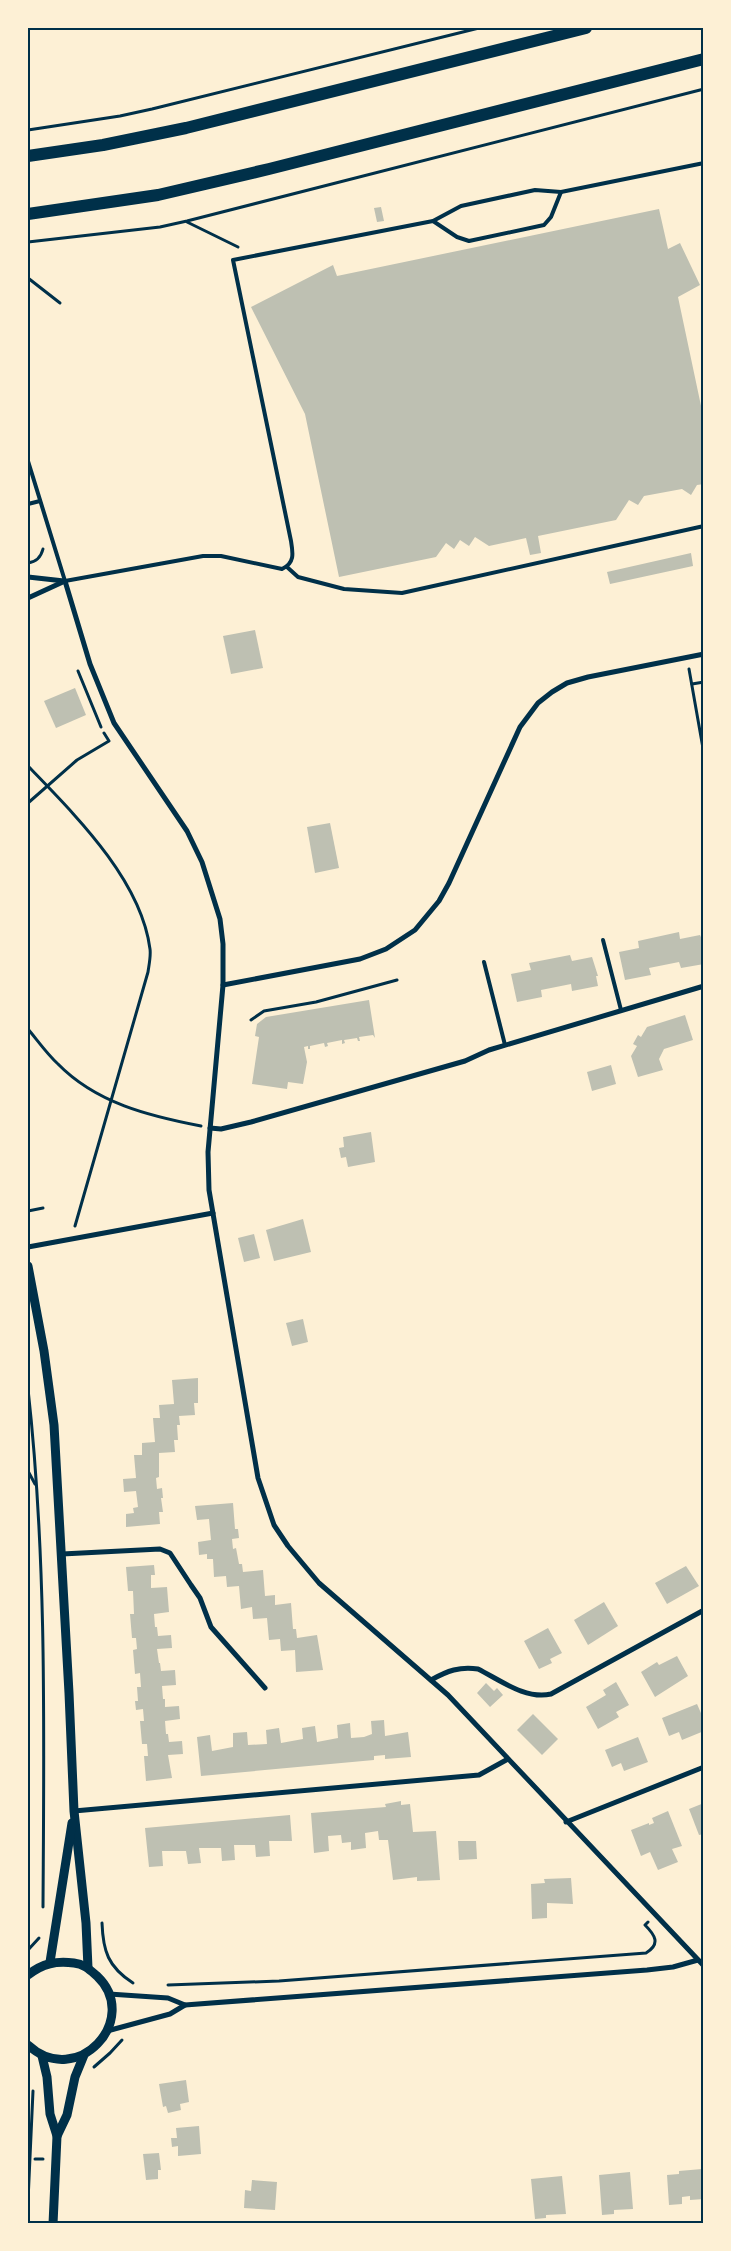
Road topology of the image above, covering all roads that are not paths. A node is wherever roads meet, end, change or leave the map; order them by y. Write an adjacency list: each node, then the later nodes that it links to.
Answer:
1 (586, 28): 3 (main road)
2 (704, 59): 6 (main road)
3 (28, 156)
4 (704, 163): 5 (lane)
5 (561, 192): 7 (lane); 7 (lane)
6 (28, 214)
7 (433, 220): 12 (lane)
8 (28, 461): 9 (lane)
9 (40, 501): 10 (lane); 14 (lane)
10 (28, 504)
11 (704, 526): 12 (lane)
12 (287, 567): 14 (lane)
13 (28, 577): 14 (street)
14 (65, 581): 15 (street); 19 (street)
15 (28, 598)
16 (704, 654): 19 (street)
17 (603, 940): 21 (lane)
18 (484, 962): 22 (lane)
19 (223, 985): 23 (street)
20 (704, 986): 21 (street)
21 (620, 1010): 22 (street)
22 (505, 1045): 23 (street)
23 (210, 1128): 24 (street)
24 (213, 1213): 25 (street); 29 (street)
25 (28, 1247)
26 (28, 1266): 27 (street)
27 (62, 1554): 30 (street); 33 (street)
28 (704, 1610): 29 (street)
29 (432, 1680): 31 (street)
30 (265, 1688)
31 (508, 1759): 33 (street); 34 (street)
32 (704, 1767): 34 (street)
33 (74, 1811): 36 (street); 38 (street)
34 (566, 1822): 35 (street)
35 (701, 1960): 37 (street); 41 (street)
36 (50, 1962): 38 (street); 39 (street)
37 (704, 1966)
38 (88, 1968): 40 (street)
39 (28, 1975)
40 (109, 1994): 41 (street); 42 (street)
41 (185, 2005): 42 (street)
42 (107, 2031): 44 (street)
43 (28, 2045): 45 (street)
44 (84, 2055): 45 (street); 46 (street)
45 (42, 2056): 46 (street)
46 (57, 2136): 47 (street)
47 (53, 2224)

